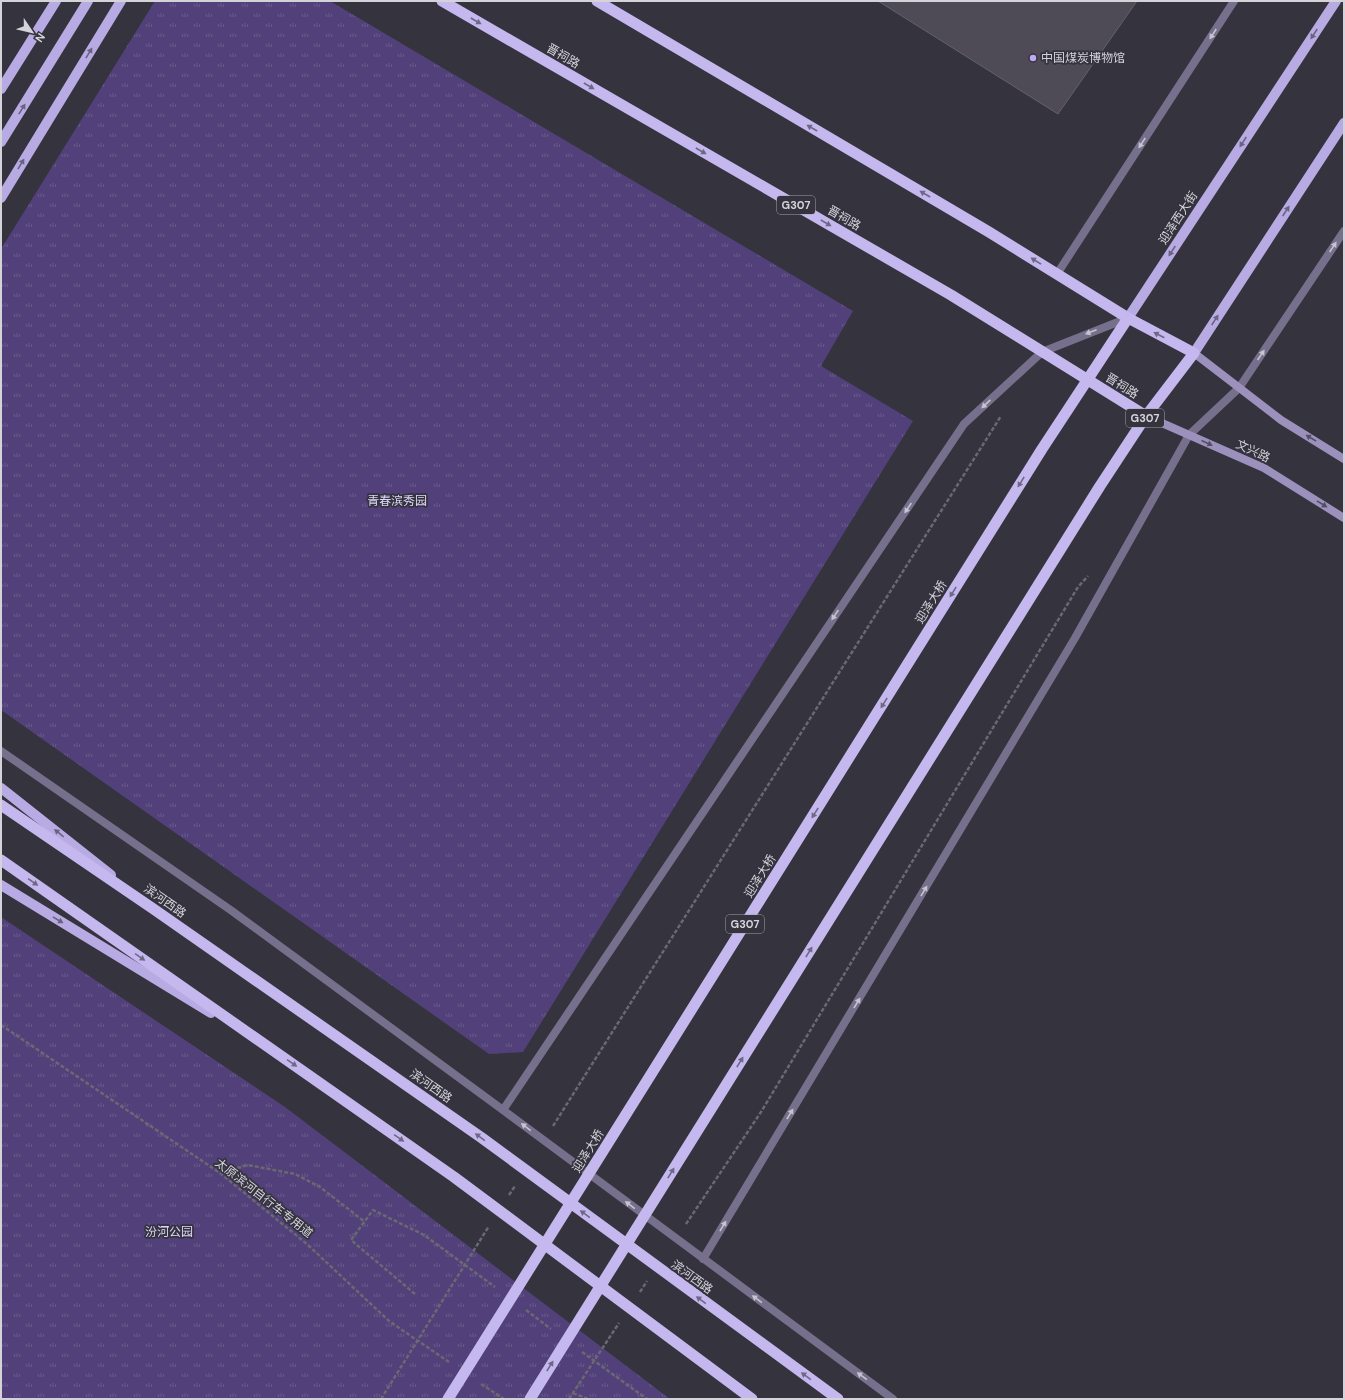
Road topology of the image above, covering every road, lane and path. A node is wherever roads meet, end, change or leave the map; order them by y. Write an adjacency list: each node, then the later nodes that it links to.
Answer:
1 (56, 1): 8 (main road)
2 (88, 1): 10 (main road, one-way to 2)
3 (121, 1): 11 (main road, one-way to 3)
4 (442, 1): 15 (highway, 晋祠路 / G307, one-way to 15)
5 (597, 1): 13 (highway, one-way to 5)
6 (1234, 1): 13 (street, one-way to 13)
7 (1336, 1): 14 (main road, 迎泽西大街, one-way to 14)
8 (1, 89)
9 (1344, 123): 16 (main road, one-way to 9)
10 (1, 142)
11 (1, 198)
12 (1344, 231): 18 (street, one-way to 12)
13 (1057, 274): 14 (highway)
14 (1128, 318): 15 (street, one-way to 15); 16 (highway, one-way to 14); 17 (highway, 迎泽西大街 / G307)
15 (1042, 352): 17 (highway, 晋祠路 / G307); 34 (street, one-way to 34)
16 (1194, 353): 18 (main road); 20 (highway, G307)
17 (1087, 380): 20 (highway, 晋祠路 / G307); 22 (highway, 迎泽西大街 / G307)
18 (1239, 388): 21 (street); 23 (main road, one-way to 18)
19 (1003, 412): 35 (path)
20 (1146, 416): 21 (main road, 文兴路); 57 (highway, G307, one-way to 20)
21 (1189, 435): 24 (main road, 文兴路, one-way to 24); 42 (street, one-way to 21)
22 (1042, 449): 55 (highway, 迎泽大桥 / G307, one-way to 55)
23 (1344, 459)
24 (1344, 518)
25 (1088, 575): 41 (path)
26 (1, 751): 34 (street)
27 (1, 788): 31 (main road, one-way to 27)
28 (1, 805): 31 (highway, 滨河西路)
29 (1, 860): 33 (highway, one-way to 33)
30 (1, 885): 33 (main road, one-way to 33)
31 (155, 910): 62 (highway, 滨河西路, one-way to 31)
32 (1, 1025): 36 (path, 太原滨河自行车专用道)
33 (279, 1054): 61 (highway, one-way to 61)
34 (503, 1110): 42 (street, one-way to 34)
35 (549, 1131)
36 (220, 1173): 39 (path); 51 (path, 太原滨河自行车专用道)
37 (515, 1185): 38 (path)
38 (507, 1198)
39 (365, 1222): 44 (path); 45 (path)
40 (490, 1225): 54 (path)
41 (682, 1229)
42 (703, 1259): 63 (street, one-way to 42)
43 (651, 1275): 46 (path)
44 (500, 1291)
45 (415, 1294)
46 (638, 1295)
47 (519, 1305): 49 (path)
48 (621, 1321): 53 (path)
49 (557, 1333)
50 (576, 1348): 60 (path)
51 (453, 1364)
52 (478, 1382): 56 (path)
53 (573, 1393): 58 (path); 59 (path)
54 (381, 1399)
55 (448, 1399)
56 (504, 1399)
57 (530, 1399)
58 (569, 1399)
59 (588, 1399)
60 (646, 1399)
61 (752, 1399)
62 (838, 1399)
63 (893, 1399)

